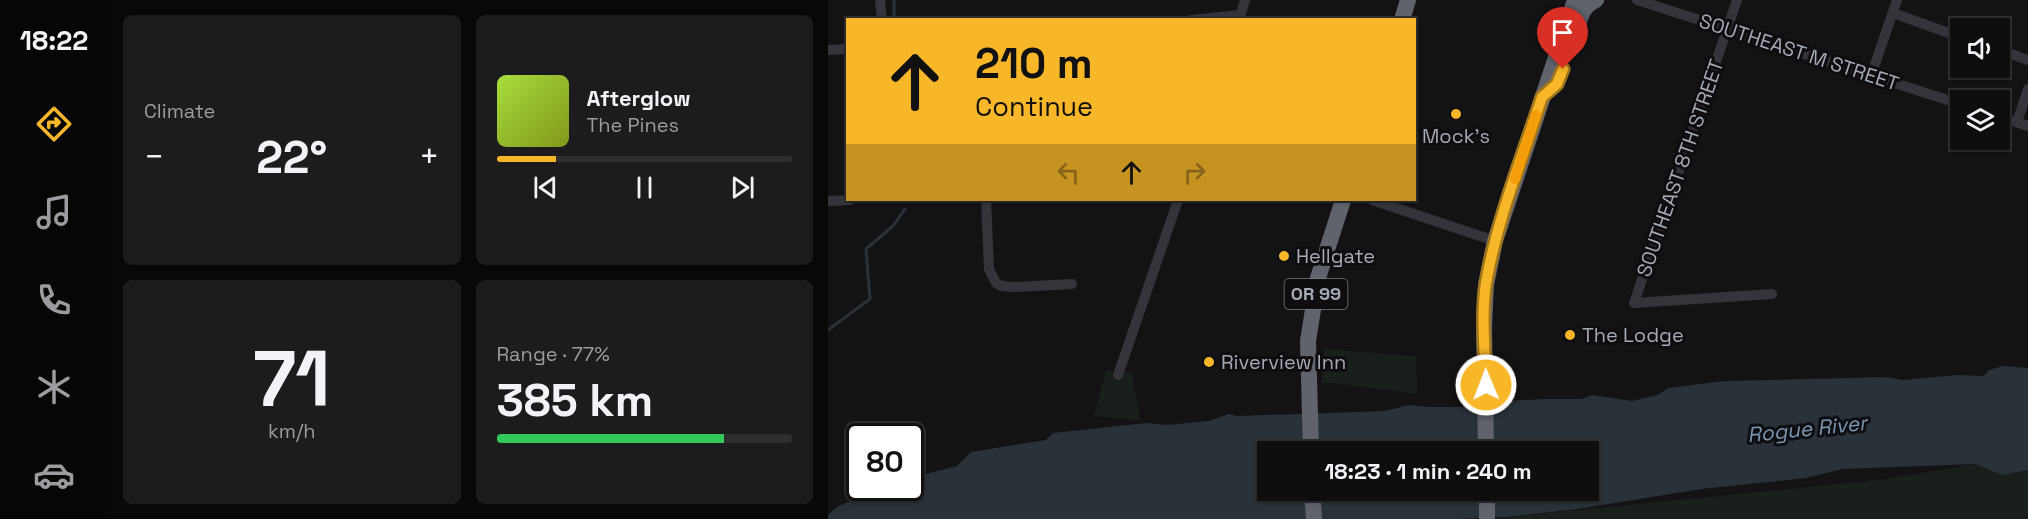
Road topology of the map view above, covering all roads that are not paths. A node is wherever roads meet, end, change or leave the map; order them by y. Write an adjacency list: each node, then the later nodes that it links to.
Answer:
1 (880, 0): 11 (street)
2 (1245, 0): 10 (street)
3 (1408, 0): 13 (highway)
4 (1575, 0): 22 (highway)
5 (1596, 0): 22 (highway)
6 (1637, 0): 14 (street, SOUTHEAST M STREET)
7 (1737, 0): 14 (street, SOUTHEAST 8TH STREET)
8 (1897, 0): 9 (street)
9 (1893, 13): 15 (street); 20 (street)
10 (1239, 17): 12 (street)
11 (882, 18)
12 (1223, 18)
13 (1403, 18)
14 (1727, 30): 20 (street, SOUTHEAST M STREET); 33 (street, SOUTHEAST 8TH STREET)
15 (1950, 33)
16 (846, 49): 17 (street)
17 (828, 50)
18 (2010, 54): 19 (street)
19 (2028, 60)
20 (1871, 76): 23 (street, SOUTHEAST M STREET)
21 (2028, 89): 24 (street)
22 (1542, 97): 31 (highway)
23 (1950, 101)
24 (2023, 124)
25 (846, 200): 26 (street)
26 (828, 201)
27 (986, 201): 32 (street)
28 (1178, 201): 34 (street)
29 (1343, 201): 35 (highway, OR 99)
30 (1375, 201): 31 (street)
31 (1495, 242): 36 (highway)
32 (1072, 284)
33 (1773, 294)
34 (1118, 375)
35 (1310, 441)
36 (1486, 441)
37 (1313, 501): 39 (highway)
38 (1486, 501): 40 (highway)
39 (1314, 519)
40 (1487, 519)

